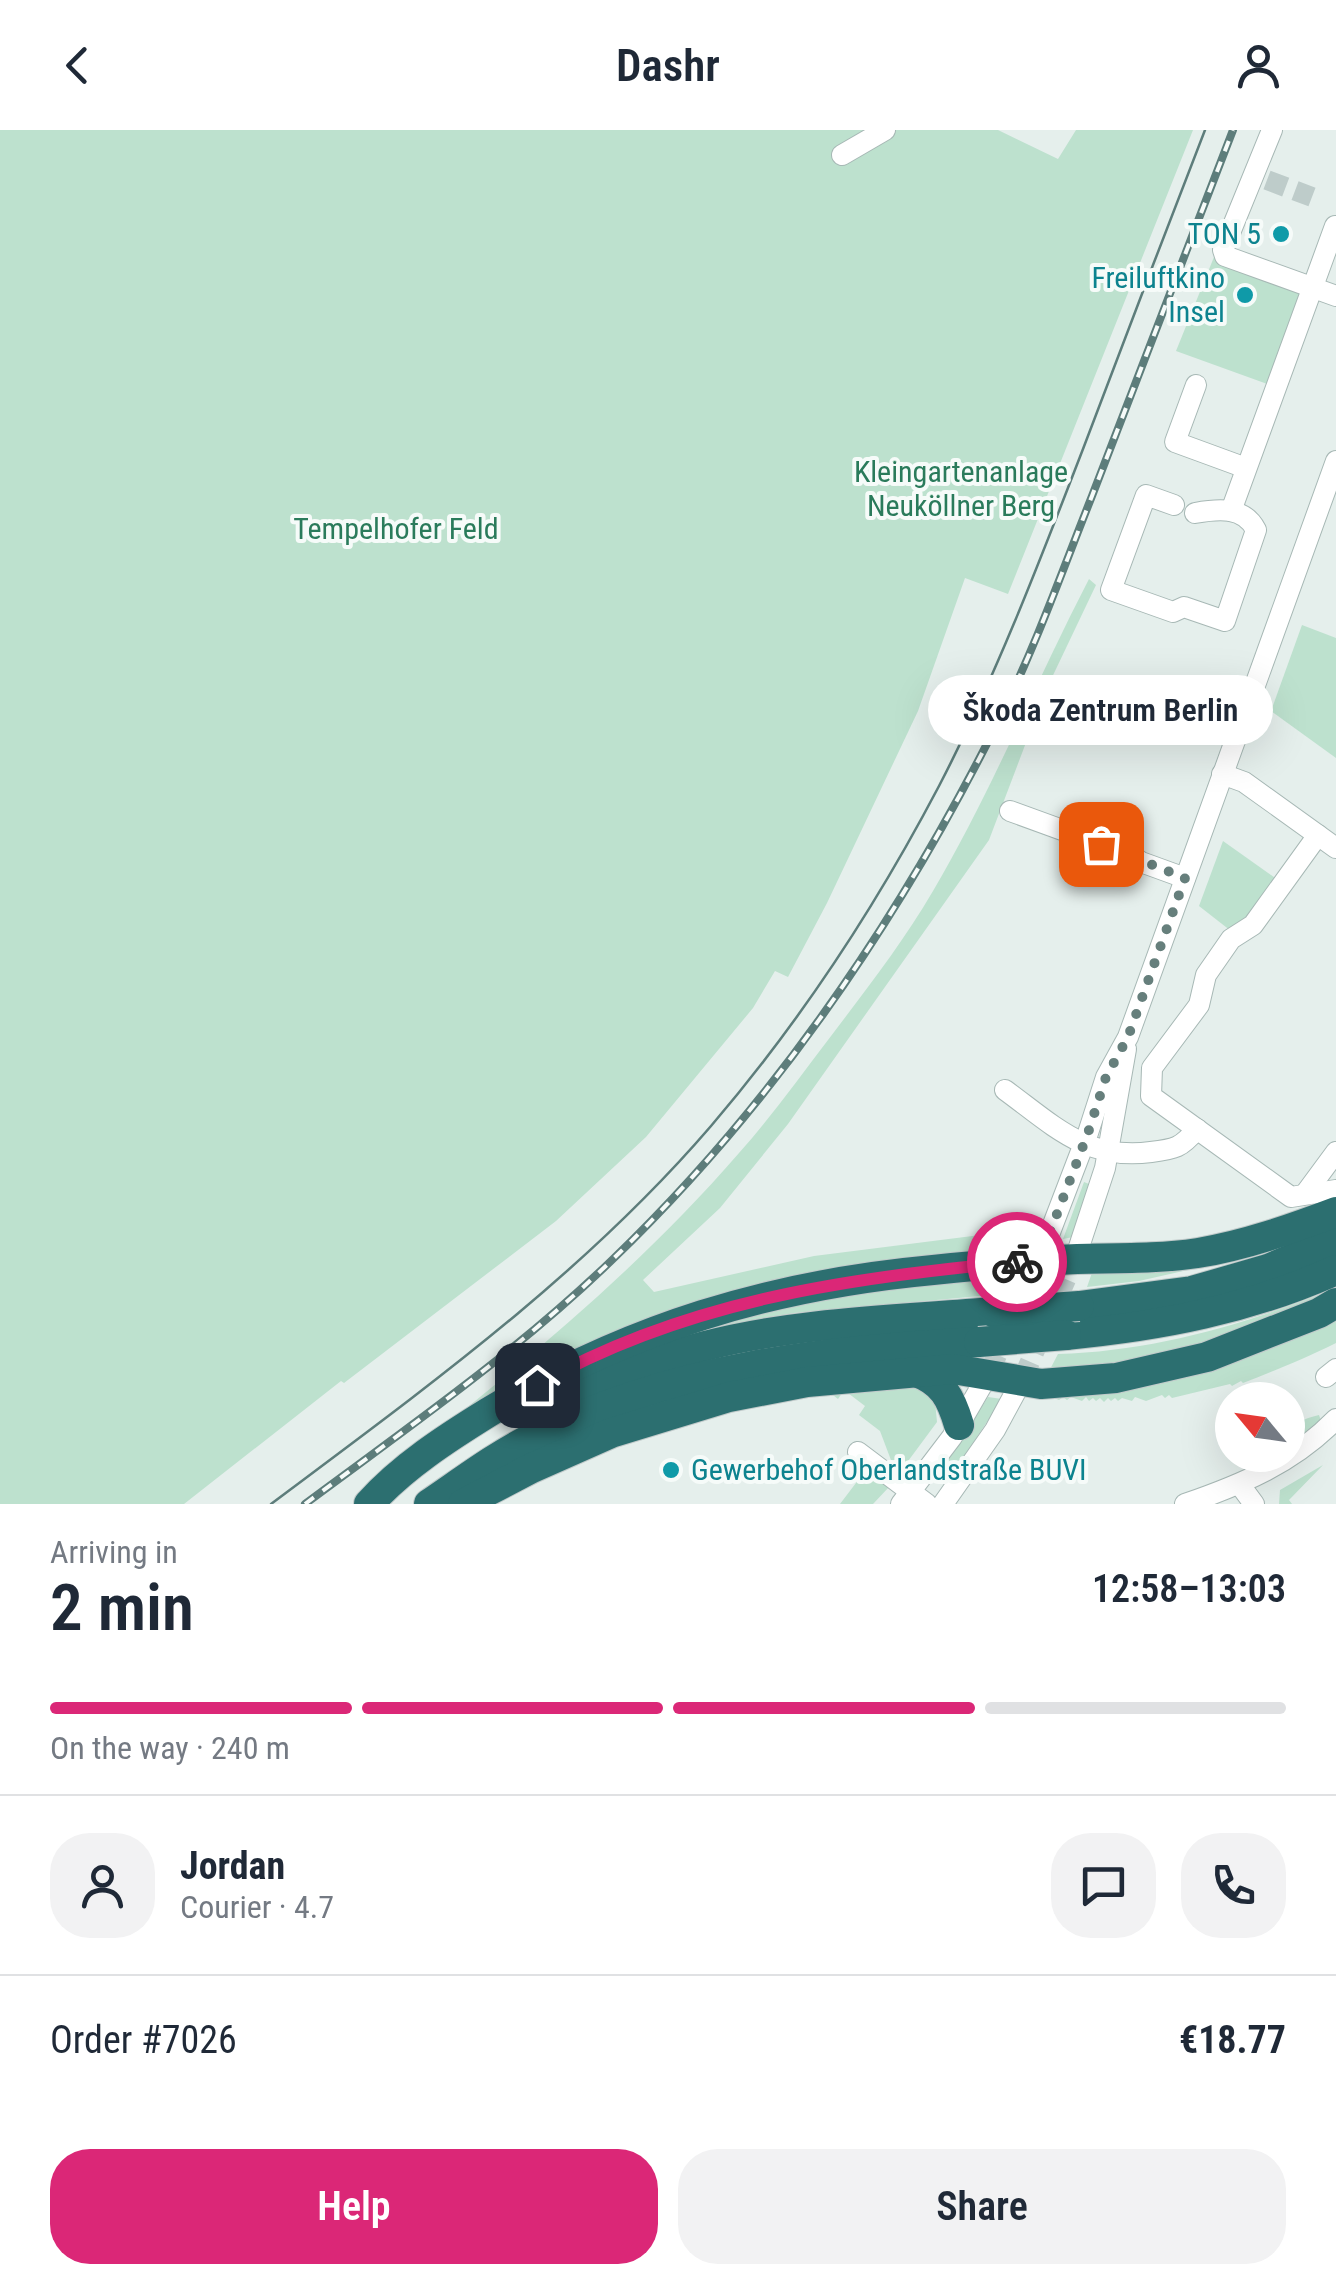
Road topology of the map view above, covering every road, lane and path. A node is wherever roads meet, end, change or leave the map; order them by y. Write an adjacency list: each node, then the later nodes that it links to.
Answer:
1 (885, 130): 3 (street)
2 (1272, 130): 5 (street)
3 (842, 154)
4 (1335, 226): 5 (street)
5 (1313, 288): 6 (street); 9 (street)
6 (1336, 296)
7 (1196, 385): 9 (street)
8 (1335, 466): 13 (street)
9 (1246, 468): 11 (street)
10 (1174, 506): 11 (street)
11 (1231, 511): 12 (street)
12 (1195, 513)
13 (1222, 774): 15 (street); 16 (street)
14 (1010, 811): 16 (street)
15 (1327, 842): 19 (street)
16 (1185, 878): 17 (street)
17 (1128, 1037): 20 (street); 22 (street)
18 (1005, 1090): 20 (street)
19 (1197, 1129): 22 (street); 24 (street)
20 (1083, 1146): 22 (street); 28 (street)
21 (1336, 1152): 24 (street)
22 (1108, 1154): 27 (street)
23 (1336, 1190): 24 (street)
24 (1305, 1194)
25 (1336, 1212): 27 (highway)
26 (1336, 1240): 40 (highway, bridge)
27 (1075, 1260): 28 (highway)
28 (1039, 1261): 39 (highway)
29 (1336, 1270): 41 (highway, bridge)
30 (1336, 1303): 33 (highway)
31 (916, 1372): 32 (highway); 35 (highway); 42 (highway)
32 (989, 1373): 33 (highway); 35 (street)
33 (1022, 1380): 43 (street)
34 (1336, 1419): 37 (street)
35 (959, 1424): 38 (street)
36 (858, 1452): 38 (street)
37 (1240, 1485): 44 (street); 45 (street)
38 (913, 1500)
39 (369, 1504)
40 (378, 1504)
41 (429, 1504)
42 (463, 1504)
43 (943, 1504)
44 (1185, 1504)
45 (1254, 1504)

